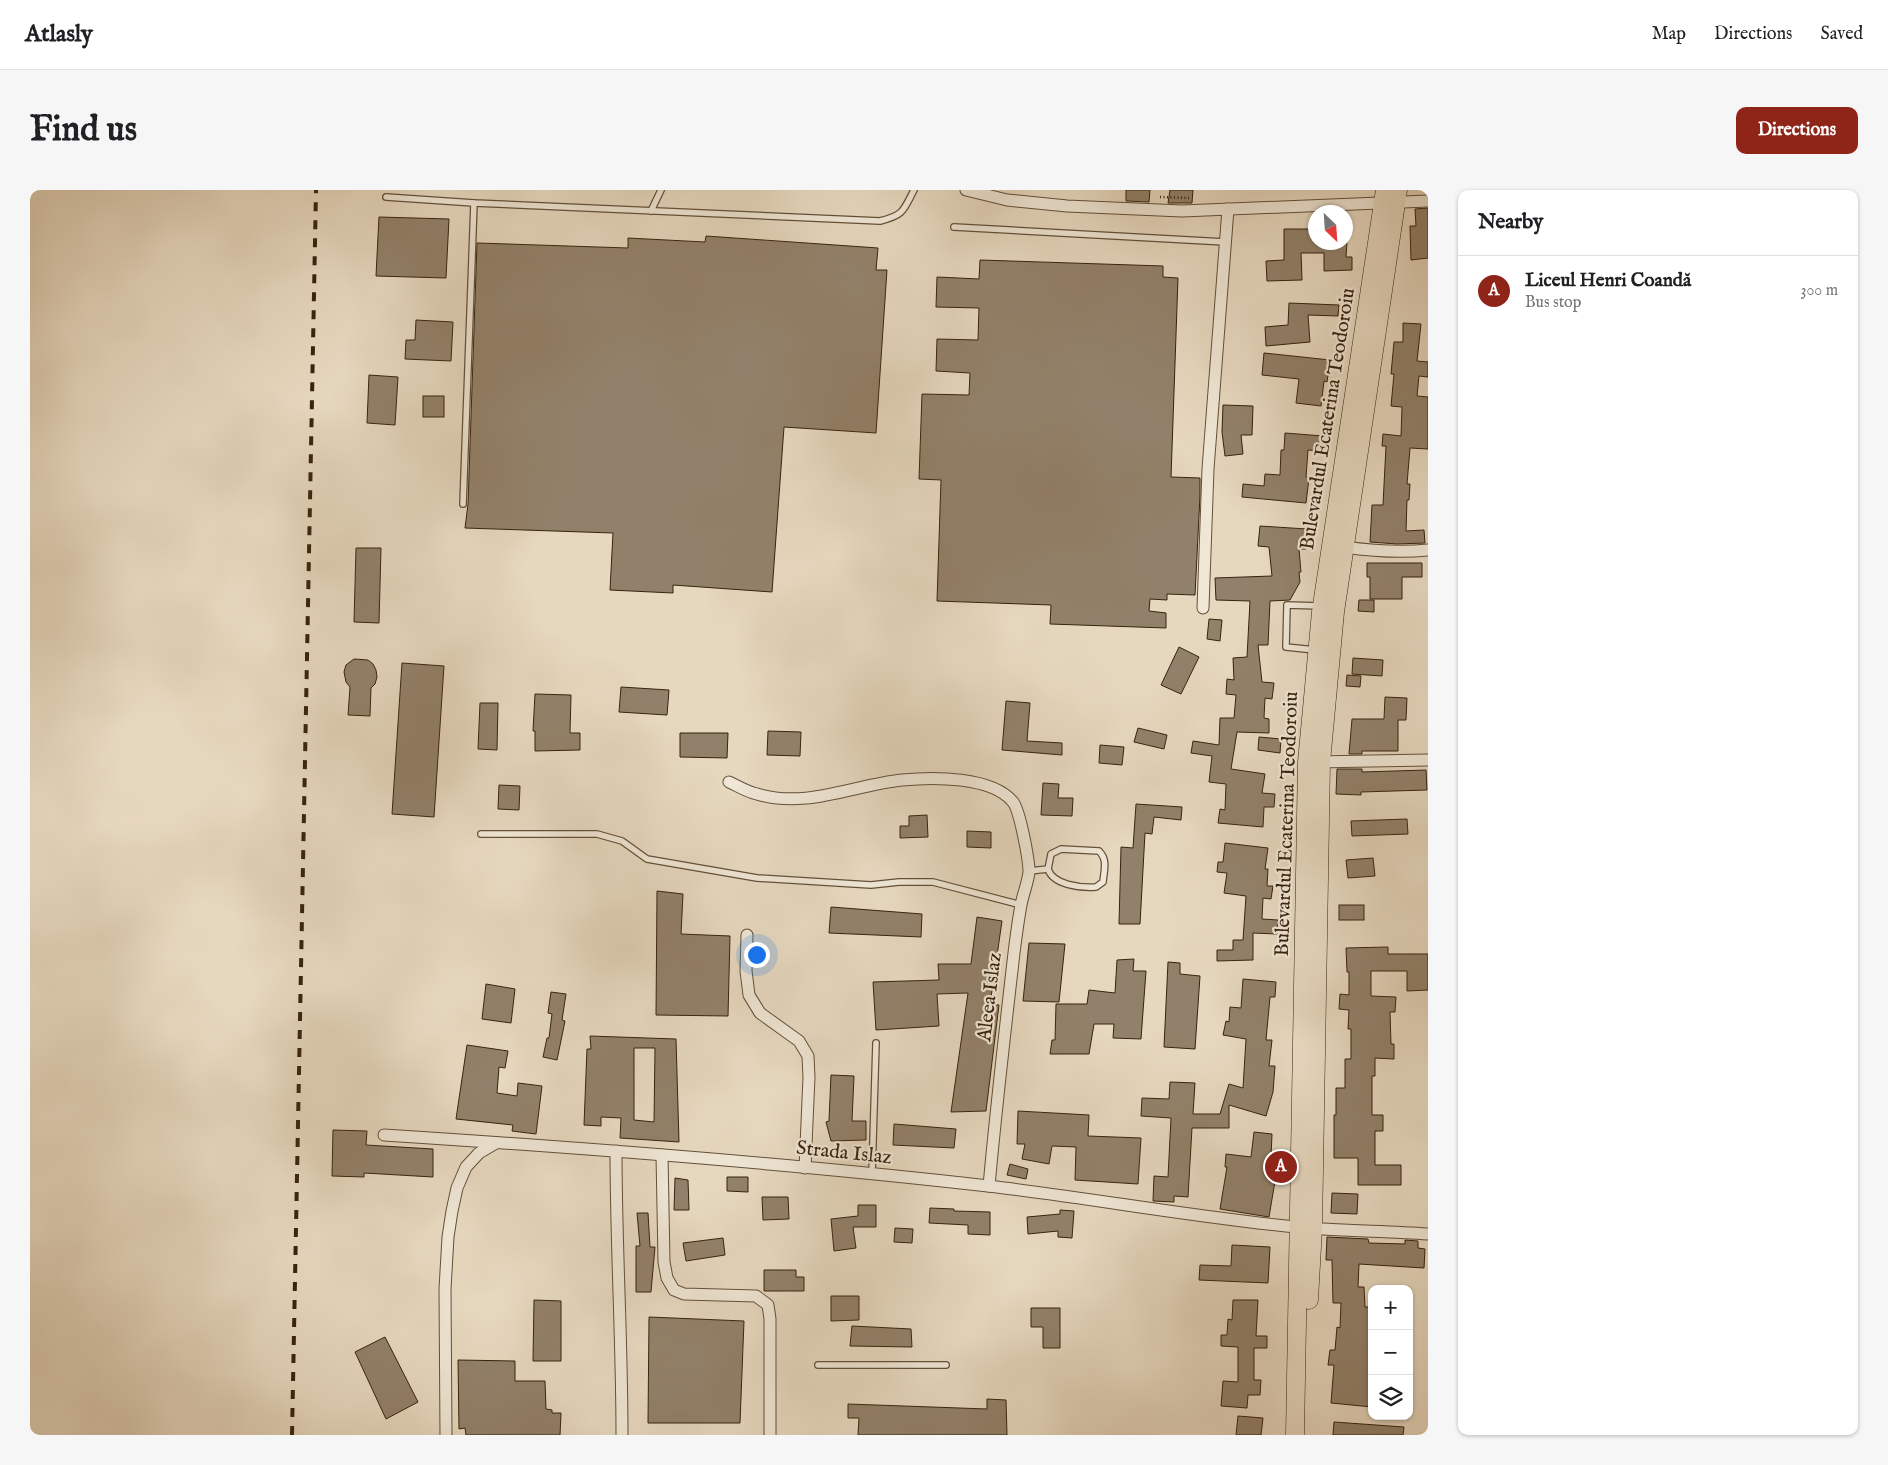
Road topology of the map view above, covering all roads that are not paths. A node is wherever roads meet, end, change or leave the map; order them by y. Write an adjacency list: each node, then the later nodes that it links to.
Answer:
1 (661, 190): 10 (lane)
2 (914, 190): 10 (lane)
3 (966, 190): 4 (street)
4 (984, 192): 9 (street)
5 (1390, 196): 7 (street); 9 (street); 14 (main road, Bulevardul Ecaterina Teodoroiu); 17 (main road, Bulevardul Ecaterina Teodoroiu)
6 (386, 197): 8 (lane)
7 (1428, 201)
8 (474, 203): 10 (lane); 13 (lane)
9 (1228, 209): 12 (street)
10 (650, 211)
11 (954, 227): 12 (lane)
12 (1225, 242): 16 (street)
13 (463, 504)
14 (1344, 547): 15 (street); 17 (main road, Bulevardul Ecaterina Teodoroiu)
15 (1428, 550)
16 (1203, 608)
17 (1326, 610): 18 (main road, Bulevardul Ecaterina Teodoroiu); 18 (lane); 20 (main road, Bulevardul Ecaterina Teodoroiu)
18 (1317, 650): 20 (main road, Bulevardul Ecaterina Teodoroiu)
19 (1428, 760): 20 (street)
20 (1314, 762): 35 (main road, Bulevardul Ecaterina Teodoroiu)
21 (729, 782): 24 (street, Aleea Islaz)
22 (481, 834): 25 (lane)
23 (1048, 869): 23 (lane); 24 (lane)
24 (1029, 871): 25 (street, Aleea Islaz)
25 (1021, 905): 34 (street, Aleea Islaz)
26 (746, 935): 32 (street)
27 (876, 1043): 33 (lane)
28 (384, 1135): 29 (street, Strada Islaz)
29 (496, 1143): 30 (street, Strada Islaz); 39 (street)
30 (616, 1150): 31 (street, Strada Islaz); 40 (street)
31 (662, 1155): 32 (street, Strada Islaz); 41 (street)
32 (805, 1168): 33 (street, Strada Islaz)
33 (872, 1174): 34 (street, Strada Islaz)
34 (989, 1186): 35 (street, Strada Islaz)
35 (1306, 1228): 36 (street, Strada Islaz); 42 (main road, Bulevardul Ecaterina Teodoroiu); 43 (main road, Bulevardul Ecaterina Teodoroiu)
36 (1428, 1234)
37 (818, 1365): 38 (lane)
38 (946, 1365)
39 (446, 1435)
40 (622, 1435)
41 (770, 1435)
42 (1295, 1435)
43 (1307, 1435)

